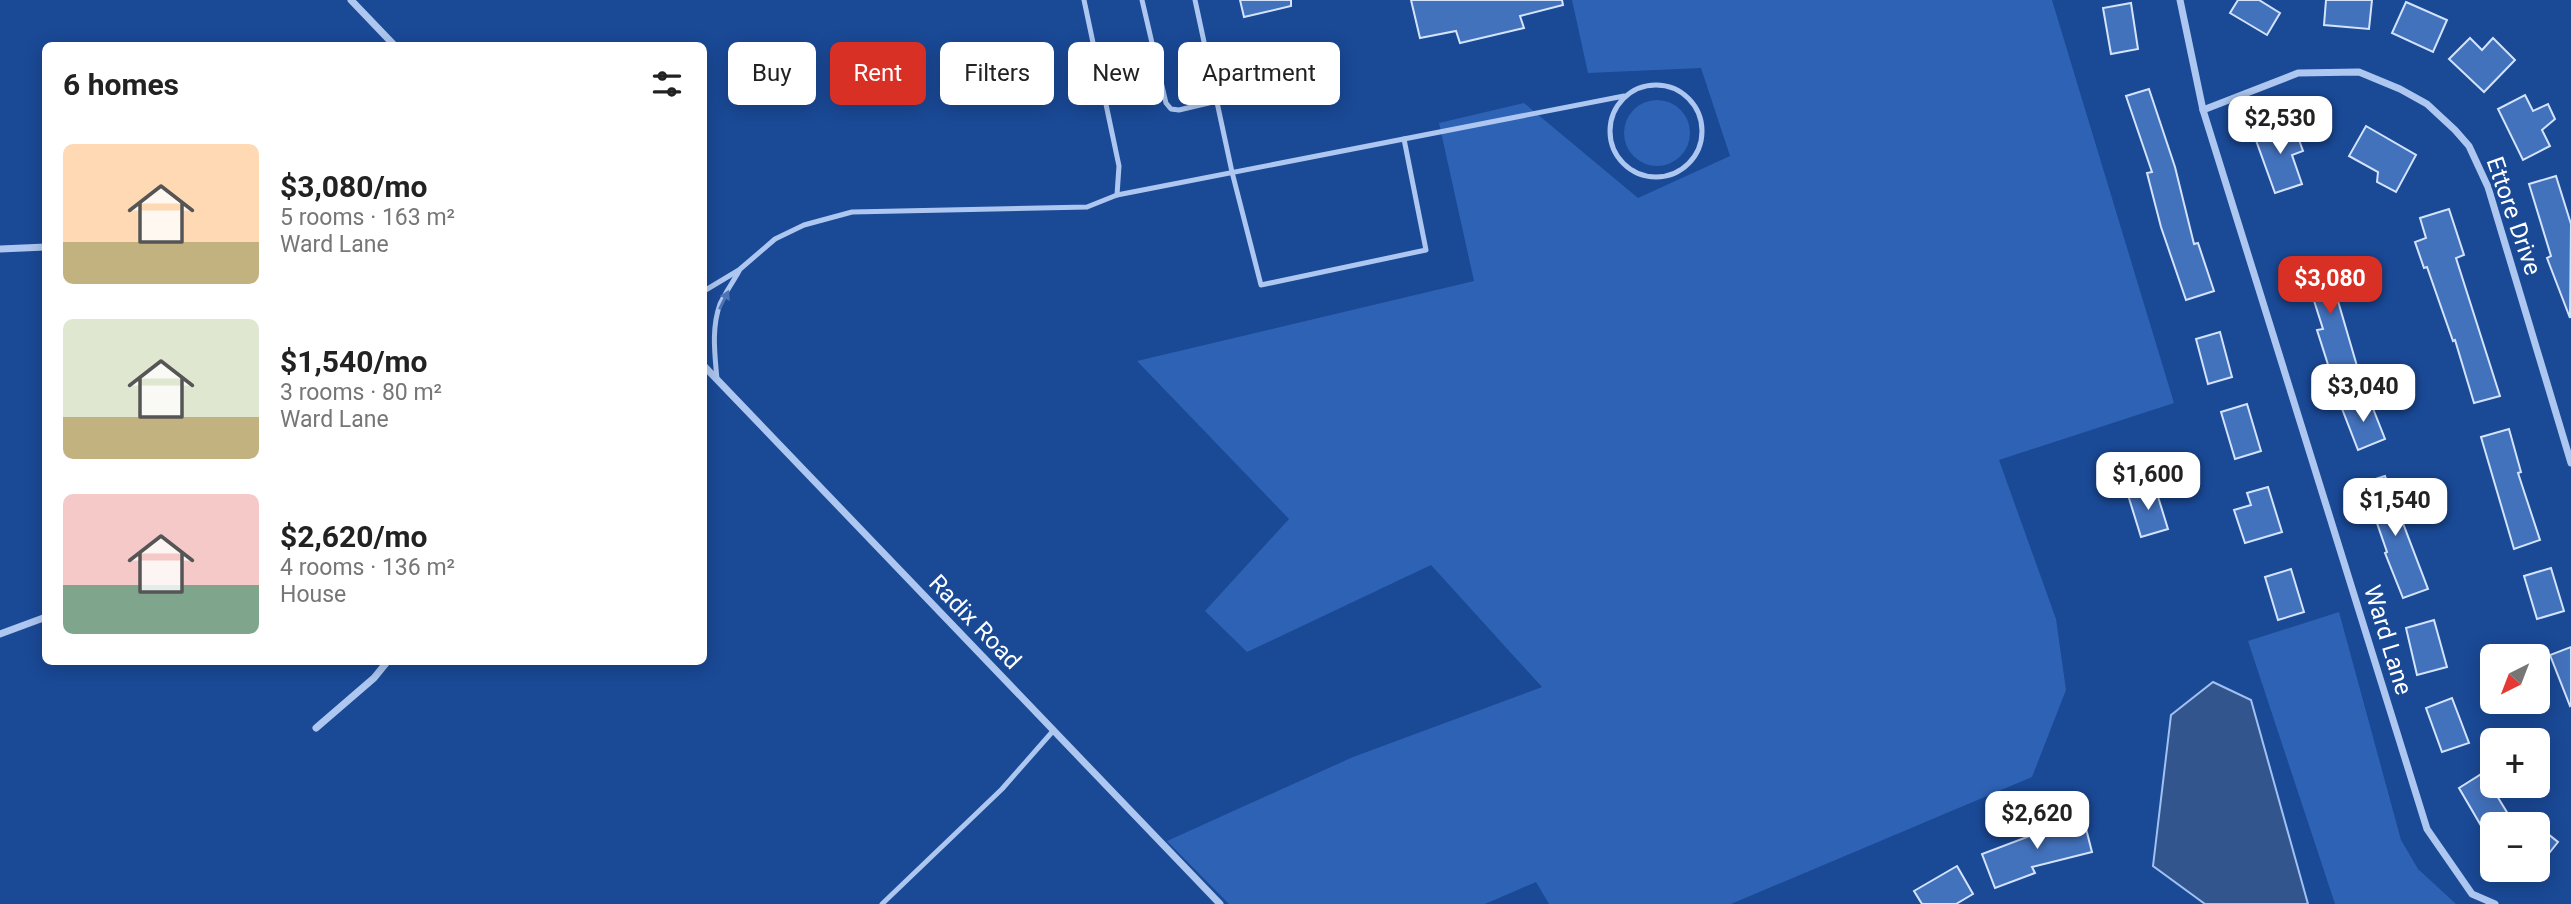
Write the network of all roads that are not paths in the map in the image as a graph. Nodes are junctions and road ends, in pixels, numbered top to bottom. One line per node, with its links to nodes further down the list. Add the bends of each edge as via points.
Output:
1 (351, 0): 6 (street)
2 (1084, 0): 14 (lane, via 1119,166)
3 (1142, 0): 9 (lane, via 1166,103 1179,110)
4 (1195, 0): 7 (lane)
5 (2180, 0): 11 (street, Ward Lane)
6 (391, 42)
7 (1204, 42)
8 (1624, 96): 8 (lane, via 1645,85 1672,86 1694,102 1704,127 1699,153 1680,172 1654,178 1629,169 1613,148 1610,122); 12 (lane)
9 (1200, 105)
10 (1218, 105): 13 (lane)
11 (2203, 110): 21 (street, Ettore Drive, via 2298,73 2358,72 2427,104 2455,130 2469,146 2487,187); 29 (street, Ward Lane, via 2427,829 2472,894)
12 (1404, 139): 13 (lane); 13 (lane, via 1426,250 1262,285)
13 (1232, 172): 14 (lane)
14 (1117, 195): 17 (lane, via 1087,207 852,212 804,225 775,239)
15 (42, 247): 16 (street)
16 (0, 249)
17 (740, 270): 18 (lane); 20 (lane, one-way to 17, via 716,318)
18 (707, 289)
19 (707, 369): 20 (street, Radix Road)
20 (717, 380): 26 (street, Radix Road)
21 (2571, 463)
22 (42, 618): 23 (street)
23 (0, 634)
24 (385, 665): 25 (street)
25 (316, 728)
26 (1053, 731): 27 (lane, via 1002,789); 28 (street, Radix Road)
27 (882, 904)
28 (1220, 904)
29 (2495, 904)

